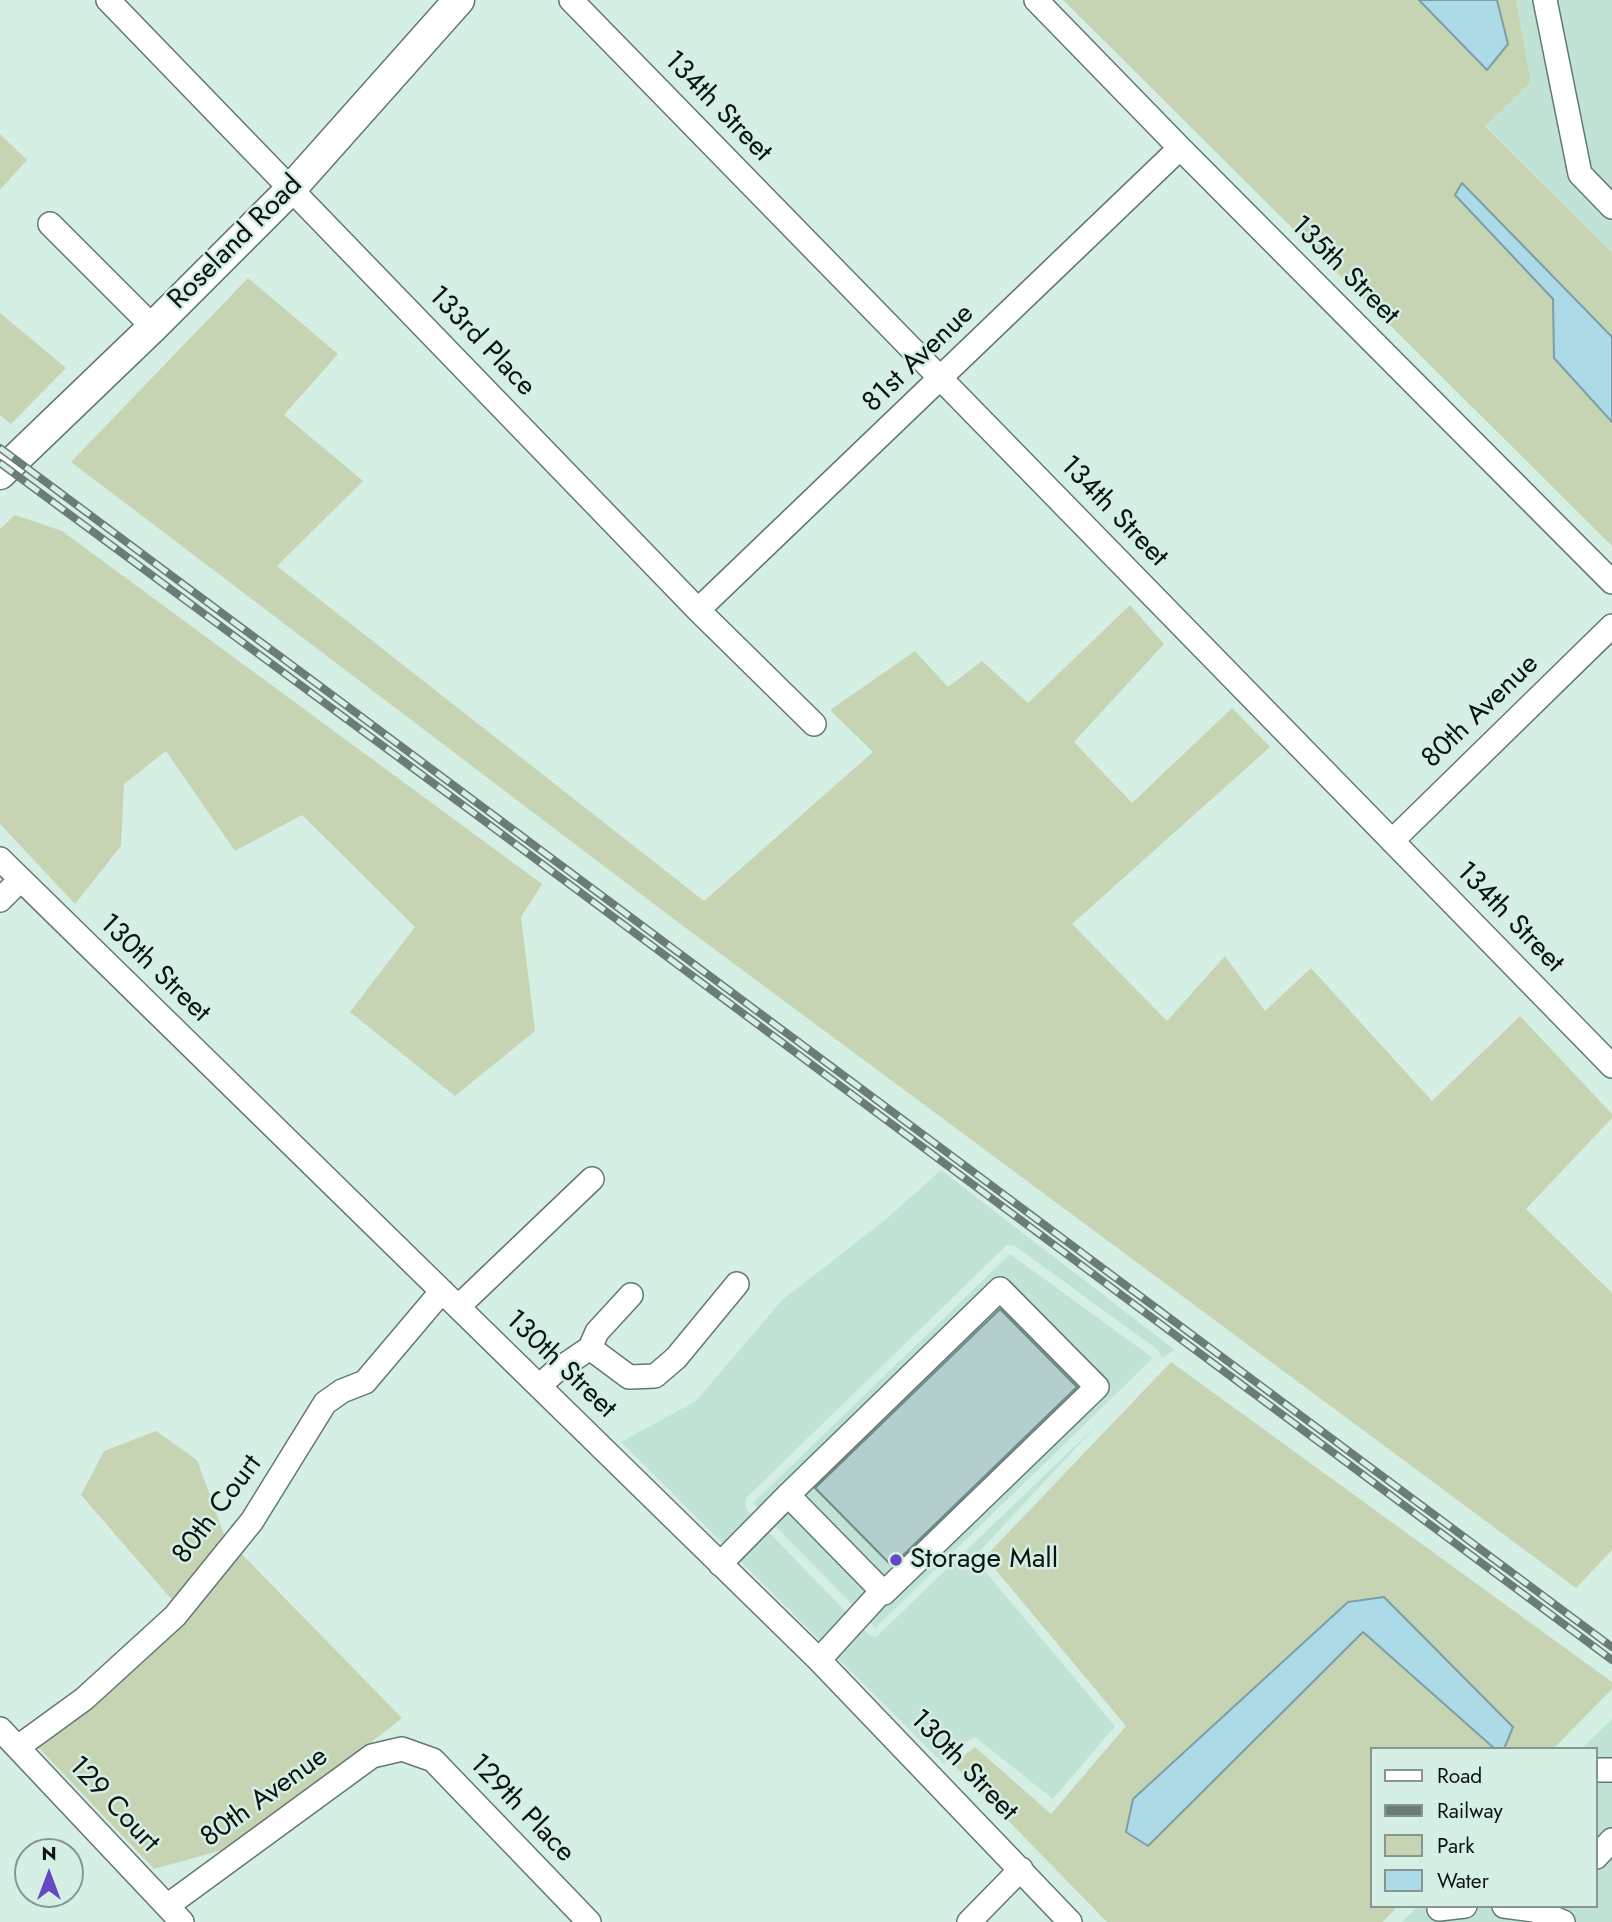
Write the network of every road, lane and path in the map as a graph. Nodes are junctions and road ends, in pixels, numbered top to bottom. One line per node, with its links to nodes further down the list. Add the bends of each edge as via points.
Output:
1 (108, 0): 7 (street, 133rd Place)
2 (459, 0): 7 (main road, Roseland Road)
3 (571, 0): 11 (street, 134th Street)
4 (1036, 0): 6 (street, 135th Street)
5 (1545, 0): 8 (street, via 1580,174)
6 (1180, 148): 11 (street, 81st Avenue); 13 (street, 135th Street)
7 (290, 190): 10 (main road, Roseland Road); 14 (street, 133rd Place)
8 (1612, 207)
9 (50, 224): 10 (street)
10 (153, 327): 12 (main road, Roseland Road)
11 (942, 379): 14 (street, 81st Avenue); 17 (street, 134th Street)
12 (0, 474)
13 (1612, 582)
14 (698, 610): 16 (street, 133rd Place)
15 (1612, 626): 17 (street, 80th Avenue)
16 (814, 724)
17 (1392, 841): 21 (street, 134th Street)
18 (0, 859): 19 (street, 130th Street)
19 (20, 880): 20 (street); 24 (street, 130th Street)
20 (0, 900)
21 (1612, 1066)
22 (592, 1179): 26 (street)
23 (737, 1284): 27 (street, via 676,1358 655,1376 629,1377)
24 (442, 1291): 26 (street, 130th Street); 34 (street, 80th Court, via 365,1382 325,1403 251,1521 174,1616 84,1699)
25 (631, 1295): 27 (street, via 597,1332)
26 (458, 1307): 28 (street, 130th Street)
27 (590, 1348): 28 (street)
28 (539, 1386): 30 (street, 130th Street)
29 (788, 1495): 30 (street); 31 (street); 31 (street, via 1000,1289 1097,1387)
30 (720, 1563): 32 (street, 130th Street)
31 (882, 1591): 32 (street)
32 (819, 1660): 38 (street, 130th Street)
33 (0, 1728): 34 (street, 129 Court)
34 (18, 1747): 42 (street, 129 Court)
35 (402, 1749): 42 (street, 80th Avenue, via 372,1756); 43 (street, 129th Place, via 433,1760)
36 (1612, 1840): 37 (street)
37 (1598, 1855)
38 (1021, 1869): 44 (street); 45 (street, 130th Street)
39 (1457, 1908): 41 (street)
40 (1537, 1908): 46 (street)
41 (1436, 1913)
42 (175, 1914)
43 (589, 1922)
44 (969, 1922)
45 (1070, 1922)
46 (1563, 1922)

